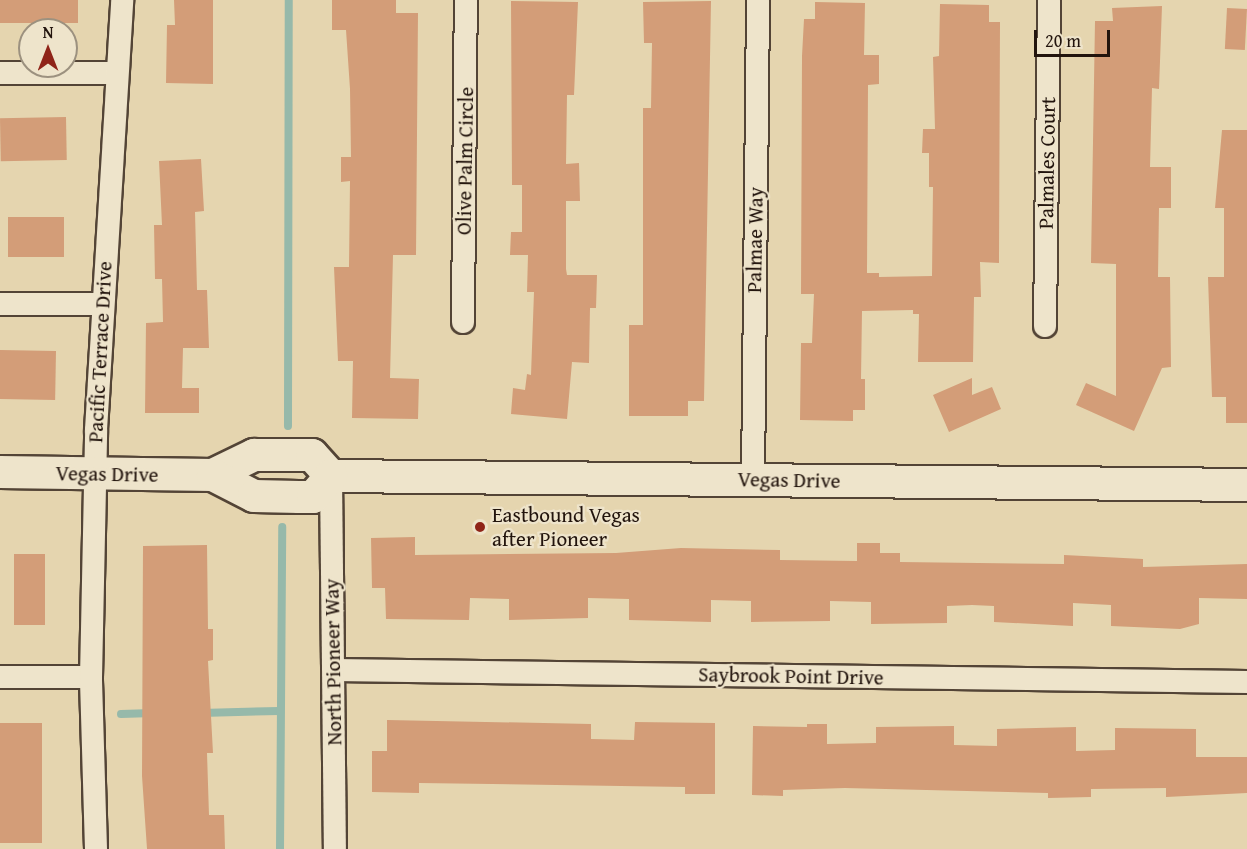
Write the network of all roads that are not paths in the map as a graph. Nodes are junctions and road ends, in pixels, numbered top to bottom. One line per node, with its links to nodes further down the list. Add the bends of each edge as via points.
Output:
1 (122, 0): 6 (street, Pacific Terrace Drive)
2 (466, 0): 9 (street, Olive Palm Circle)
3 (758, 0): 15 (street, Palmae Way)
4 (1049, 0): 10 (street, Palmales Court)
5 (0, 73): 6 (street)
6 (115, 74): 8 (street, Pacific Terrace Drive)
7 (0, 304): 8 (street)
8 (102, 304): 12 (street, Pacific Terrace Drive)
9 (463, 322)
10 (1045, 326)
11 (0, 472): 12 (main road, Vegas Drive)
12 (95, 473): 13 (main road, Vegas Drive); 19 (street, Pacific Terrace Drive)
13 (213, 475): 14 (main road, Vegas Drive, via 254,455 312,455); 14 (main road, Vegas Drive, via 254,496 313,496)
14 (331, 476): 15 (main road, Vegas Drive); 17 (street, North Pioneer Way)
15 (753, 480): 16 (main road, Vegas Drive)
16 (1247, 485)
17 (334, 670): 20 (street, Saybrook Point Drive); 22 (street, North Pioneer Way)
18 (0, 676): 19 (street)
19 (91, 677): 21 (street, Pacific Terrace Drive)
20 (1247, 682)
21 (96, 849)
22 (335, 849)

